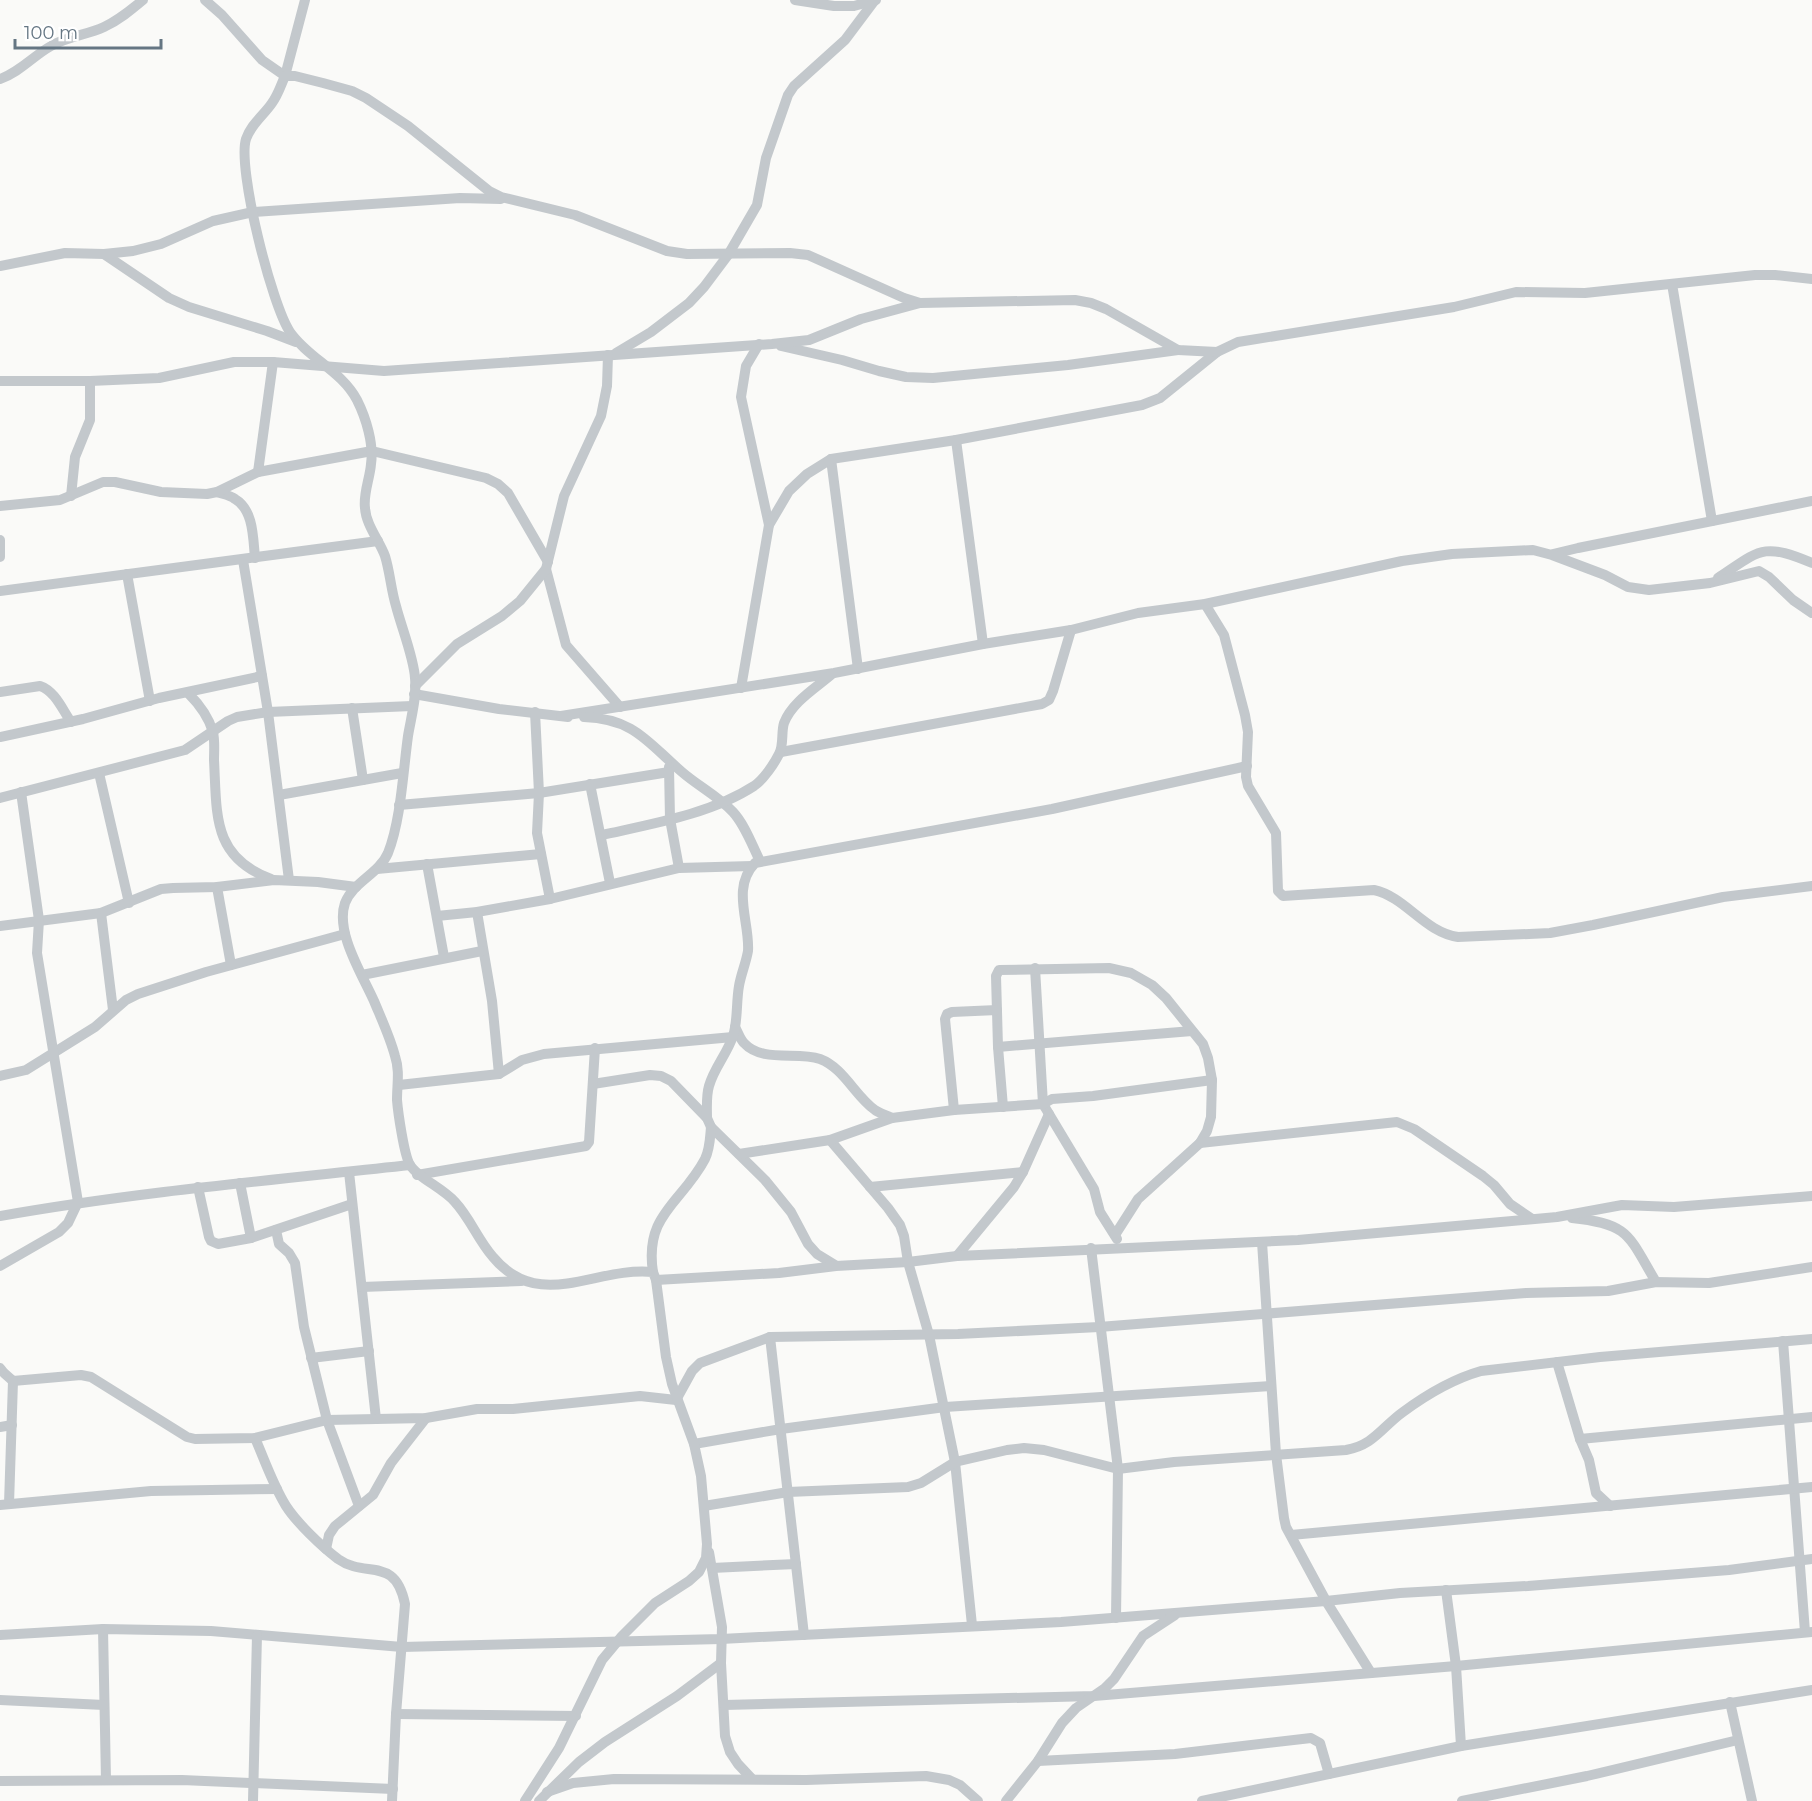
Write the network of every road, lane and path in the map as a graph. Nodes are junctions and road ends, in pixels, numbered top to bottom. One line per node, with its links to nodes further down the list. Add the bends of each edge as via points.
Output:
1 (143, 0): 7 (street, via 103,28 57,43)
2 (205, 0): 6 (street, via 262,60)
3 (305, 0): 6 (street)
4 (795, 0): 5 (street, via 834,6)
5 (876, 0): 11 (street, via 845,40 788,95 766,158 757,205)
6 (285, 76): 8 (street, via 323,83 366,98 489,191); 9 (street, via 273,102 246,138 246,174)
7 (0, 79)
8 (509, 199): 9 (street, via 460,198); 11 (street, via 575,215 667,251)
9 (253, 212): 10 (street, via 213,221 160,244); 18 (street, via 277,302 291,334)
10 (104, 254): 12 (street, via 65,253); 18 (street, via 179,303)
11 (728, 255): 15 (street, via 808,255); 21 (street, via 689,303 651,332)
12 (0, 266)
13 (1812, 279): 14 (street, via 1755,275)
14 (1672, 284): 20 (street, via 1585,293 1516,292 1454,307 1238,342); 34 (street)
15 (920, 303): 17 (street, via 861,319 808,340); 19 (street, via 1075,300 1106,309)
16 (759, 344): 17 (street); 21 (street); 35 (street, via 746,366 741,397)
17 (771, 344): 19 (street, via 906,377 933,378)
18 (302, 345): 23 (street)
19 (1178, 350): 20 (street)
20 (1216, 352): 26 (street, via 1160,398 1142,405)
21 (611, 355): 23 (street, via 384,371); 43 (street, via 601,416 564,496)
22 (273, 362): 23 (street); 25 (street, via 234,362 159,378); 29 (street)
23 (326, 367): 27 (street, via 349,387 358,402)
24 (0, 381): 25 (street)
25 (90, 381): 31 (street, via 90,420 75,457)
26 (956, 440): 28 (street); 50 (street)
27 (372, 451): 29 (street); 37 (street, via 364,510); 43 (street, via 498,484 508,493)
28 (831, 459): 35 (street, via 789,490); 51 (street)
29 (258, 472): 30 (street)
30 (217, 492): 31 (street, via 161,492 115,482 96,484); 40 (street, via 236,499 249,516)
31 (71, 496): 33 (street)
32 (1812, 501): 34 (street)
33 (0, 506)
34 (1712, 521): 38 (street)
35 (769, 525): 54 (street)
36 (0, 540): 39 (street)
37 (378, 541): 40 (street); 55 (street, via 415,676)
38 (1552, 555): 45 (street, via 1628,587 1649,590); 47 (street, via 1523,550 1402,561)
39 (0, 557)
40 (255, 558): 41 (street)
41 (243, 560): 44 (street); 53 (street)
42 (1812, 563): 45 (street, via 1774,550 1754,554)
43 (547, 565): 55 (street, via 520,601 457,644); 60 (street, via 566,645)
44 (127, 574): 46 (street); 58 (street)
45 (1710, 583): 48 (street, via 1759,571)
46 (0, 591)
47 (1205, 604): 49 (street, via 1138,613); 70 (street, via 1224,635 1242,704 1248,732)
48 (1812, 613)
49 (1071, 630): 50 (street); 68 (street, via 1053,691 1042,704)
50 (983, 644): 51 (street)
51 (858, 669): 52 (street)
52 (834, 674): 54 (street); 68 (street, via 788,715)
53 (262, 676): 57 (street); 62 (street)
54 (741, 688): 60 (street)
55 (414, 690): 59 (street); 63 (street, via 489,707)
56 (0, 692): 65 (street, via 46,688)
57 (188, 693): 58 (street); 66 (street, via 201,708)
58 (150, 701): 65 (street)
59 (412, 706): 61 (street); 73 (street)
60 (620, 707): 64 (street)
61 (352, 708): 62 (street); 74 (street)
62 (268, 712): 66 (street, via 237,717); 78 (street)
63 (535, 712): 64 (street); 77 (street)
64 (561, 716): 69 (street, via 602,719 630,727)
65 (70, 722): 67 (street)
66 (213, 733): 72 (street, via 185,750); 89 (street, via 217,802 224,840 242,864)
67 (0, 736)
68 (780, 752): 80 (street, via 754,786)
69 (669, 759): 71 (street); 80 (street)
70 (1247, 766): 85 (street, via 1052,809); 92 (street, via 1248,786 1276,833 1278,891 1283,896 1374,890 1394,897 1446,935 1550,933 1723,897)
71 (669, 772): 75 (street); 82 (street)
72 (99, 773): 76 (street); 96 (street)
73 (402, 773): 74 (street); 81 (street)
74 (363, 780): 78 (street)
75 (590, 784): 77 (street); 83 (street)
76 (21, 792): 79 (street); 100 (street)
77 (539, 793): 81 (street); 84 (street, via 537,824)
78 (279, 795): 90 (street)
79 (0, 798)
80 (721, 802): 82 (street); 85 (street, via 734,813)
81 (399, 806): 88 (street, via 387,855)
82 (670, 819): 83 (street); 87 (street)
83 (602, 835): 91 (street)
84 (541, 854): 86 (street); 95 (street)
85 (756, 863): 87 (street); 111 (street, via 743,886 748,950 738,990)
86 (427, 864): 88 (street); 99 (street)
87 (679, 868): 91 (street)
88 (377, 869): 94 (street)
89 (274, 880): 90 (street); 93 (street)
90 (289, 880): 94 (street)
91 (610, 884): 95 (street)
92 (1812, 886)
93 (217, 887): 96 (street, via 161,889); 105 (street)
94 (356, 887): 102 (street, via 343,913)
95 (550, 899): 97 (street)
96 (129, 903): 98 (street)
97 (477, 912): 99 (street); 103 (street)
98 (101, 913): 100 (street); 108 (street)
99 (437, 916): 104 (street)
100 (39, 920): 101 (street); 115 (street, via 37,953)
101 (0, 926)
102 (345, 934): 105 (street); 107 (street)
103 (482, 951): 104 (street); 116 (street)
104 (444, 957): 107 (street)
105 (231, 965): 108 (street, via 138,994)
106 (1035, 968): 109 (street, via 999,970); 110 (street, via 1109,968 1131,973 1166,998); 112 (street)
107 (362, 975): 120 (street, via 395,1055)
108 (113, 1010): 115 (street, via 95,1027)
109 (997, 1010): 113 (street); 123 (street, via 952,1012 945,1018)
110 (1192, 1031): 112 (street); 118 (street, via 1206,1051)
111 (734, 1032): 114 (street); 125 (street, via 743,1043 764,1054 806,1056 832,1065 876,1111); 126 (street, via 708,1087)
112 (1039, 1043): 113 (street); 121 (street)
113 (998, 1047): 122 (street)
114 (595, 1048): 116 (street, via 532,1056); 119 (street)
115 (55, 1052): 117 (street, via 26,1070); 138 (street)
116 (500, 1074): 120 (street)
117 (0, 1076)
118 (1212, 1080): 121 (street, via 1052,1099); 128 (street, via 1211,1117)
119 (593, 1084): 126 (street, via 660,1076 671,1081); 133 (street, via 586,1146)
120 (399, 1085): 130 (street, via 397,1099)
121 (1043, 1104): 122 (street); 124 (street)
122 (1003, 1107): 123 (street)
123 (954, 1110): 125 (street)
124 (1049, 1114): 132 (street); 144 (street, via 1094,1188 1100,1212)
125 (892, 1118): 127 (street)
126 (709, 1122): 129 (street); 154 (street, via 710,1145 705,1159 657,1226 652,1240)
127 (830, 1140): 129 (street); 136 (street)
128 (1200, 1143): 142 (street, via 1397,1122 1414,1129 1483,1176 1510,1204); 144 (street, via 1138,1199)
129 (739, 1154): 152 (street, via 791,1212 812,1249)
130 (410, 1165): 131 (street); 133 (street)
131 (349, 1172): 134 (street); 139 (street)
132 (1023, 1172): 136 (street); 149 (street)
133 (417, 1174): 155 (street, via 457,1203 491,1256)
134 (240, 1183): 135 (street); 145 (street)
135 (198, 1187): 138 (street); 145 (street, via 211,1241 218,1244)
136 (870, 1187): 150 (street, via 900,1225)
137 (1812, 1196): 141 (street, via 1674,1207 1622,1205)
138 (78, 1203): 140 (street); 151 (street, via 59,1232)
139 (352, 1204): 143 (street); 157 (street)
140 (0, 1216)
141 (1557, 1217): 142 (street); 156 (street, via 1596,1221 1622,1230)
142 (1533, 1219): 146 (street)
143 (276, 1230): 145 (street); 165 (street, via 279,1244 295,1263)
144 (1115, 1235): 148 (street)
145 (251, 1238)
146 (1262, 1242): 148 (street); 158 (street)
147 (1091, 1248): 148 (street); 149 (street); 159 (street)
148 (1124, 1248)
149 (957, 1256): 150 (street)
150 (908, 1262): 152 (street); 160 (street)
151 (0, 1266)
152 (836, 1266): 154 (street, via 779,1273)
153 (1812, 1267): 156 (street, via 1709,1283)
154 (654, 1276): 155 (street, via 620,1272 557,1285); 171 (street)
155 (521, 1281): 157 (street)
156 (1656, 1282): 158 (street, via 1608,1291 1526,1293)
157 (362, 1287): 164 (street)
158 (1266, 1314): 159 (street); 169 (street)
159 (1099, 1327): 160 (street); 170 (street)
160 (929, 1335): 161 (street); 172 (street)
161 (770, 1337): 171 (street, via 700,1364); 180 (street)
162 (1812, 1339): 163 (street)
163 (1783, 1341): 166 (street); 177 (street)
164 (369, 1351): 165 (street); 175 (street)
165 (311, 1358): 176 (street)
166 (1557, 1362): 182 (street); 184 (street, via 1464,1376 1401,1413 1360,1448)
167 (0, 1368): 168 (street)
168 (13, 1381): 178 (street); 181 (street, via 81,1374 92,1377 187,1437)
169 (1271, 1386): 170 (street); 184 (street)
170 (1108, 1398): 172 (street); 186 (street)
171 (676, 1400): 173 (street, via 640,1395 513,1409 477,1409); 183 (street)
172 (945, 1407): 180 (street); 185 (street)
173 (426, 1418): 175 (street); 192 (street, via 373,1495)
174 (1812, 1418): 177 (street)
175 (376, 1419): 176 (street)
176 (327, 1420): 181 (street); 192 (street)
177 (1789, 1420): 182 (street); 189 (street)
178 (12, 1425): 179 (street); 191 (street)
179 (0, 1427)
180 (781, 1428): 183 (street); 190 (street)
181 (255, 1438): 188 (street)
182 (1580, 1439): 194 (street, via 1596,1493)
183 (694, 1444): 193 (street)
184 (1276, 1454): 186 (street); 195 (street, via 1284,1518)
185 (956, 1462): 186 (street, via 1024,1448); 190 (street, via 921,1484 908,1487); 206 (street)
186 (1118, 1469): 205 (street)
187 (1812, 1487): 189 (street)
188 (277, 1489): 191 (street, via 151,1491); 197 (street, via 294,1516)
189 (1793, 1489): 194 (street); 199 (street)
190 (788, 1492): 193 (street); 200 (street)
191 (4, 1505)
192 (359, 1506): 197 (street, via 335,1526)
193 (704, 1506): 196 (street)
194 (1610, 1506): 195 (street)
195 (1291, 1535): 203 (street)
196 (707, 1544): 201 (street); 213 (street, via 699,1572 655,1603)
197 (326, 1549): 214 (street, via 340,1560 388,1574 397,1581 405,1604)
198 (1812, 1559): 199 (street)
199 (1800, 1561): 202 (street, via 1718,1571); 208 (street)
200 (796, 1564): 201 (street); 211 (street)
201 (712, 1568): 212 (street)
202 (1446, 1590): 203 (street); 216 (street)
203 (1326, 1601): 204 (street); 217 (street)
204 (1177, 1613): 205 (street); 219 (street, via 1143,1636 1114,1679)
205 (1116, 1618): 206 (street)
206 (972, 1626): 211 (street)
207 (103, 1629): 209 (street); 210 (street); 222 (street)
208 (1809, 1632): 216 (street)
209 (0, 1635)
210 (257, 1635): 214 (street); 233 (street)
211 (804, 1635): 212 (street)
212 (722, 1639): 213 (street); 215 (street)
213 (616, 1642): 214 (street); 225 (street, via 602,1660)
214 (402, 1647): 224 (street)
215 (721, 1663): 223 (street); 235 (street, via 605,1742)
216 (1456, 1666): 217 (street); 227 (street)
217 (1371, 1673): 219 (street)
218 (1812, 1690): 221 (street)
219 (1094, 1696): 223 (street); 228 (street, via 1062,1723)
220 (0, 1700): 222 (street)
221 (1730, 1702): 226 (street); 227 (street)
222 (104, 1705): 231 (street)
223 (724, 1705): 230 (street, via 730,1752)
224 (396, 1714): 225 (street); 234 (street)
225 (576, 1716): 239 (street)
226 (1738, 1740): 236 (street); 244 (street)
227 (1461, 1746): 229 (street)
228 (1038, 1761): 229 (street, via 1175,1754 1311,1738 1320,1743); 242 (street)
229 (1329, 1774): 243 (street)
230 (752, 1779): 235 (street, via 614,1779 573,1783); 241 (street, via 926,1776 960,1785)
231 (106, 1780): 232 (street); 233 (street)
232 (0, 1781)
233 (252, 1783): 234 (street); 237 (street)
234 (393, 1789): 238 (street)
235 (547, 1792): 240 (street)
236 (1749, 1800)
237 (253, 1801)
238 (392, 1801)
239 (525, 1801)
240 (539, 1801)
241 (978, 1801)
242 (1006, 1801)
243 (1202, 1801)
244 (1462, 1801)

